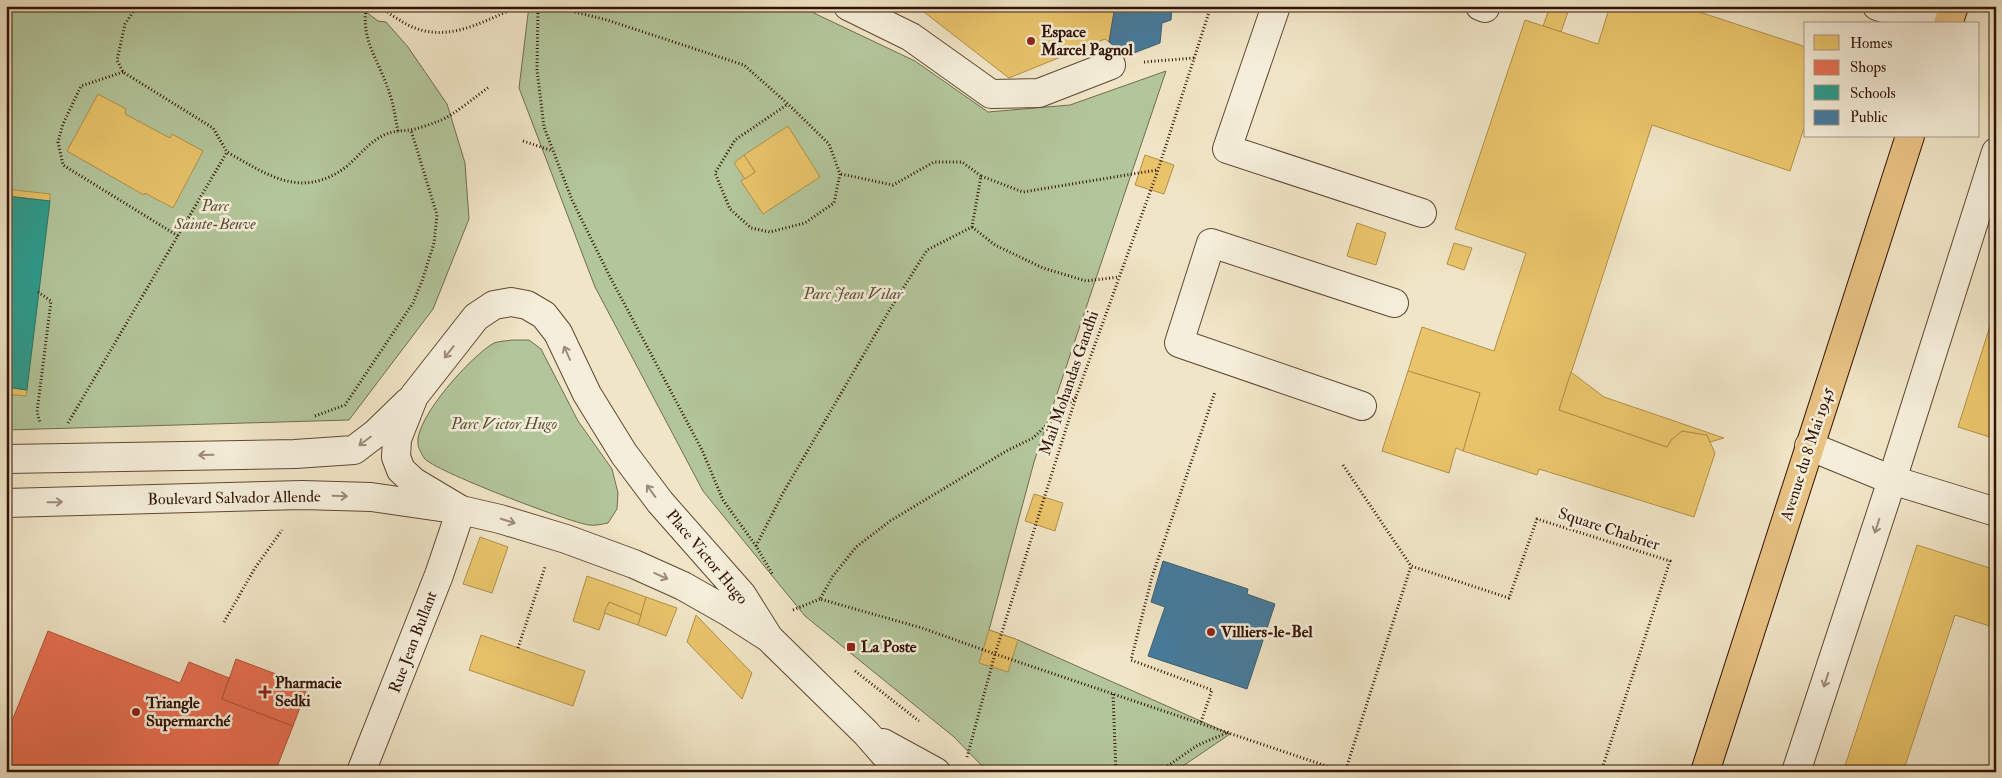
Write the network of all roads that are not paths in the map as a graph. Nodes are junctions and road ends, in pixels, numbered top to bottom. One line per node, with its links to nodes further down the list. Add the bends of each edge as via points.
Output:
1 (848, 6): 7 (street, via 911,37 991,94 1039,93)
2 (1276, 6): 10 (street, via 1227,149)
3 (1877, 6): 5 (street)
4 (1954, 6): 6 (main road)
5 (1925, 22)
6 (1949, 22)
7 (1111, 65)
8 (1909, 138): 14 (main road, Avenue du 8 Mai 1945)
9 (1996, 152): 16 (street)
10 (1422, 213)
11 (1394, 303): 13 (street, via 1211,243 1179,343)
12 (414, 396): 15 (street, one-way to 15, via 354,450); 18 (street, Place Victor Hugo, via 397,439 398,464 414,482); 20 (street, Place Victor Hugo, one-way to 12, via 742,595 660,502 624,454 587,394 558,333 544,315 527,305 511,302 494,305 476,317)
13 (1362, 406)
14 (1809, 446): 16 (street); 25 (main road, Avenue du 8 Mai 1945)
15 (6, 459)
16 (1892, 480): 19 (street); 26 (street, one-way to 26)
17 (6, 503): 18 (street, Boulevard Salvador Allende, one-way to 18, via 291,495 371,497)
18 (461, 510): 20 (street, Place Victor Hugo, one-way to 20, via 555,536 634,564 683,586); 22 (street, Rue Jean Bullant, via 439,575)
19 (1996, 512)
20 (768, 638): 21 (street)
21 (866, 733): 23 (street); 24 (street)
22 (361, 772)
23 (900, 772)
24 (936, 772)
25 (1705, 772)
26 (1796, 772)

